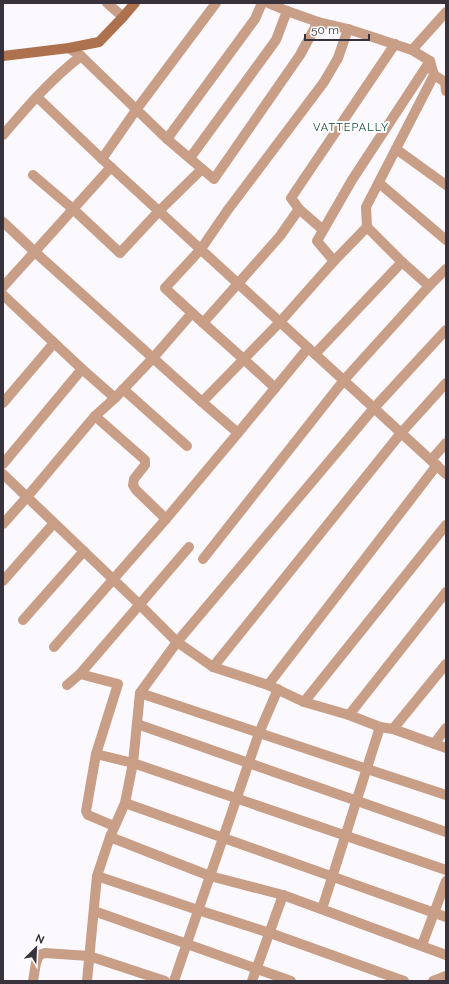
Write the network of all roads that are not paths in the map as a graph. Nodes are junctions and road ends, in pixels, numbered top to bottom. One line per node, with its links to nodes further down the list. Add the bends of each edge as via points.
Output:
1 (107, 3): 8 (street)
2 (135, 3): 8 (street)
3 (216, 3): 20 (street)
4 (262, 3): 22 (street, via 255,19)
5 (268, 3): 6 (street)
6 (287, 11): 9 (street); 24 (street, via 276,40)
7 (446, 12): 13 (street)
8 (123, 17): 12 (street, via 99,42)
9 (318, 22): 10 (street); 27 (street, via 300,55 214,179)
10 (348, 29): 11 (street); 38 (street, via 338,58 324,82)
11 (396, 44): 13 (street); 31 (street, via 290,198)
12 (69, 48): 14 (street); 15 (street)
13 (412, 50): 16 (street)
14 (3, 56)
15 (81, 56): 19 (street); 20 (street)
16 (430, 61): 17 (street); 36 (street, via 352,180)
17 (434, 75): 18 (street, via 445,82); 23 (street)
18 (446, 91)
19 (37, 97): 21 (street); 25 (street)
20 (136, 110): 22 (street); 25 (street)
21 (3, 135)
22 (167, 139): 24 (street)
23 (396, 149): 29 (street); 30 (street)
24 (190, 158): 27 (street)
25 (102, 159): 26 (street)
26 (111, 167): 32 (street); 33 (street)
27 (202, 169): 33 (street)
28 (33, 175): 32 (street)
29 (379, 183): 35 (street, via 366,207); 37 (street)
30 (446, 185)
31 (299, 208): 36 (street); 43 (street, via 280,236)
32 (73, 209): 33 (street, via 120,253); 39 (street)
33 (158, 211): 38 (street)
34 (3, 222): 39 (street)
35 (368, 227): 40 (street); 41 (street)
36 (323, 230): 40 (street, via 316,241)
37 (446, 240)
38 (201, 249): 43 (street); 47 (street, via 165,288)
39 (34, 252): 45 (street); 53 (street)
40 (334, 261): 48 (street)
41 (402, 262): 44 (street); 52 (street)
42 (446, 269): 44 (street)
43 (238, 284): 48 (street); 49 (street)
44 (429, 286): 56 (street)
45 (3, 287)
46 (3, 295): 51 (street)
47 (192, 313): 49 (street); 53 (street)
48 (280, 322): 52 (street); 54 (street)
49 (203, 323): 54 (street)
50 (446, 330): 63 (street)
51 (54, 343): 55 (street); 62 (street)
52 (312, 351): 56 (street); 58 (street)
53 (153, 358): 59 (street); 61 (street)
54 (243, 358): 58 (street); 61 (street)
55 (82, 369): 60 (street); 70 (street)
56 (344, 380): 63 (street); 80 (street)
57 (446, 384): 66 (street)
58 (274, 388): 65 (street)
59 (123, 389): 60 (street); 68 (street)
60 (115, 398): 64 (street)
61 (202, 402): 65 (street)
62 (3, 403)
63 (374, 408): 66 (street); 86 (street)
64 (95, 416): 73 (street); 74 (street, via 145,460 145,465 134,479 133,485)
65 (238, 433): 74 (street)
66 (401, 433): 69 (street); 89 (street)
67 (446, 443): 69 (street)
68 (187, 446)
69 (434, 463): 72 (street); 91 (street)
70 (3, 464)
71 (3, 474): 73 (street)
72 (446, 474)
73 (27, 497): 75 (street); 76 (street)
74 (166, 519): 81 (street)
75 (54, 523): 79 (street); 82 (street)
76 (3, 524)
77 (446, 525): 95 (street)
78 (189, 547): 84 (street)
79 (84, 551): 81 (street); 85 (street)
80 (203, 560)
81 (112, 579): 84 (street); 87 (street)
82 (3, 581)
83 (446, 592): 96 (street)
84 (139, 604): 86 (street); 90 (street)
85 (23, 620)
86 (177, 642): 89 (street); 94 (street)
87 (54, 647)
88 (446, 664): 100 (street)
89 (213, 667): 91 (street)
90 (80, 674): 92 (street); 104 (street, via 118,684)
91 (268, 684): 93 (street)
92 (67, 686)
93 (278, 689): 95 (street); 101 (street)
94 (140, 693): 97 (street); 101 (street)
95 (304, 702): 96 (street)
96 (349, 715): 98 (street)
97 (137, 724): 105 (street); 106 (street)
98 (380, 727): 100 (street); 107 (street)
99 (446, 728): 102 (street)
100 (393, 729): 102 (street)
101 (259, 733): 105 (street); 107 (street)
102 (434, 744): 103 (street)
103 (446, 748)
104 (96, 754): 106 (street); 112 (street, via 86,811 88,815)
105 (249, 763): 109 (street); 110 (street)
106 (133, 764): 109 (street); 111 (street)
107 (366, 769): 108 (street); 110 (street)
108 (446, 795)
109 (237, 798): 114 (street); 116 (street)
110 (356, 801): 113 (street); 114 (street)
111 (125, 803): 112 (street); 116 (street)
112 (114, 826): 115 (street)
113 (446, 832)
114 (345, 836): 117 (street); 120 (street)
115 (110, 837): 118 (street); 119 (street)
116 (224, 837): 119 (street); 120 (street)
117 (446, 870)
118 (98, 876): 124 (street); 125 (street)
119 (210, 876): 122 (street); 124 (street)
120 (332, 876): 123 (street); 126 (street)
121 (446, 881): 126 (street)
122 (283, 895): 123 (street); 128 (street)
123 (322, 909): 130 (street)
124 (198, 910): 128 (street); 129 (street)
125 (94, 911): 129 (street); 132 (street)
126 (434, 912): 127 (street); 130 (street)
127 (446, 916)
128 (270, 933): 133 (street); 141 (street)
129 (187, 944): 133 (street); 138 (street)
130 (422, 945): 131 (street)
131 (446, 954)
132 (89, 956): 135 (street, via 45,953 39,955); 136 (street); 137 (street)
133 (257, 968): 139 (street); 140 (street)
134 (446, 976): 142 (street)
135 (33, 981)
136 (87, 981)
137 (165, 981)
138 (174, 981)
139 (252, 981)
140 (291, 981)
141 (404, 981)
142 (433, 981)

